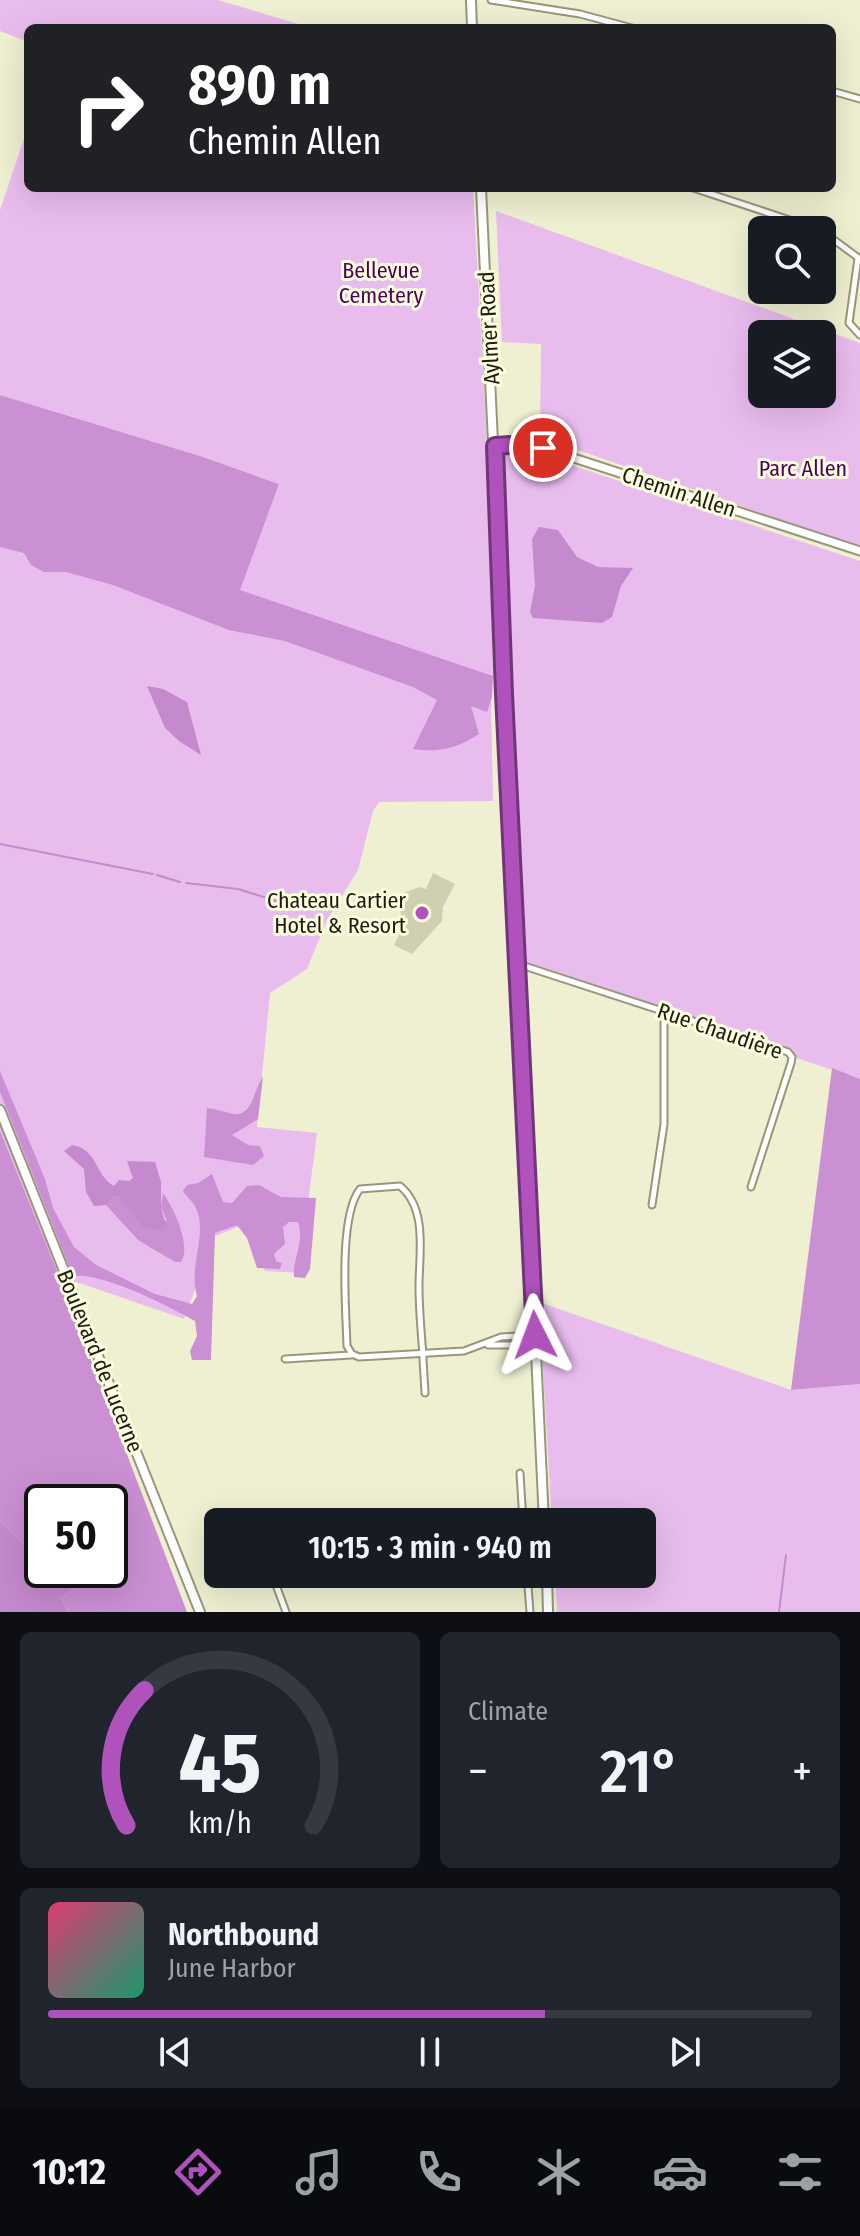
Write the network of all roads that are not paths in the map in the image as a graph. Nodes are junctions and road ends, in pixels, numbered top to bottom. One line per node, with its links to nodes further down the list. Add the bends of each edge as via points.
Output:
1 (471, 0): 3 (main road)
2 (491, 0): 4 (street)
3 (472, 24)
4 (617, 24)
5 (836, 92): 6 (street)
6 (860, 99)
7 (481, 192): 13 (main road, Aylmer Road)
8 (705, 192): 9 (street)
9 (776, 216)
10 (836, 242): 11 (street)
11 (859, 258): 12 (street, via 849,323)
12 (860, 335)
13 (495, 446): 14 (street, Chemin Allen, via 543,448); 15 (main road, Aylmer Road)
14 (860, 551)
15 (517, 963): 16 (street, Rue Chaudière); 20 (main road, Aylmer Road)
16 (664, 1011): 18 (street, Rue Chaudière, via 792,1057); 19 (street, via 664,1124)
17 (0, 1110): 32 (main road, Boulevard de Lucerne)
18 (751, 1187)
19 (652, 1205)
20 (535, 1340): 21 (street); 21 (street, via 501,1337); 28 (main road, Aylmer Road)
21 (487, 1345): 23 (street)
22 (352, 1354): 23 (street); 23 (street, via 347,1346 344,1274 355,1196 364,1187 396,1185 404,1189 421,1233); 24 (street)
23 (423, 1355): 25 (street)
24 (285, 1359)
25 (425, 1393)
26 (520, 1473): 27 (street)
27 (522, 1508)
28 (543, 1508)
29 (277, 1588): 33 (street)
30 (528, 1588): 34 (street)
31 (547, 1588): 35 (main road)
32 (200, 1612)
33 (286, 1612)
34 (530, 1612)
35 (548, 1612)

